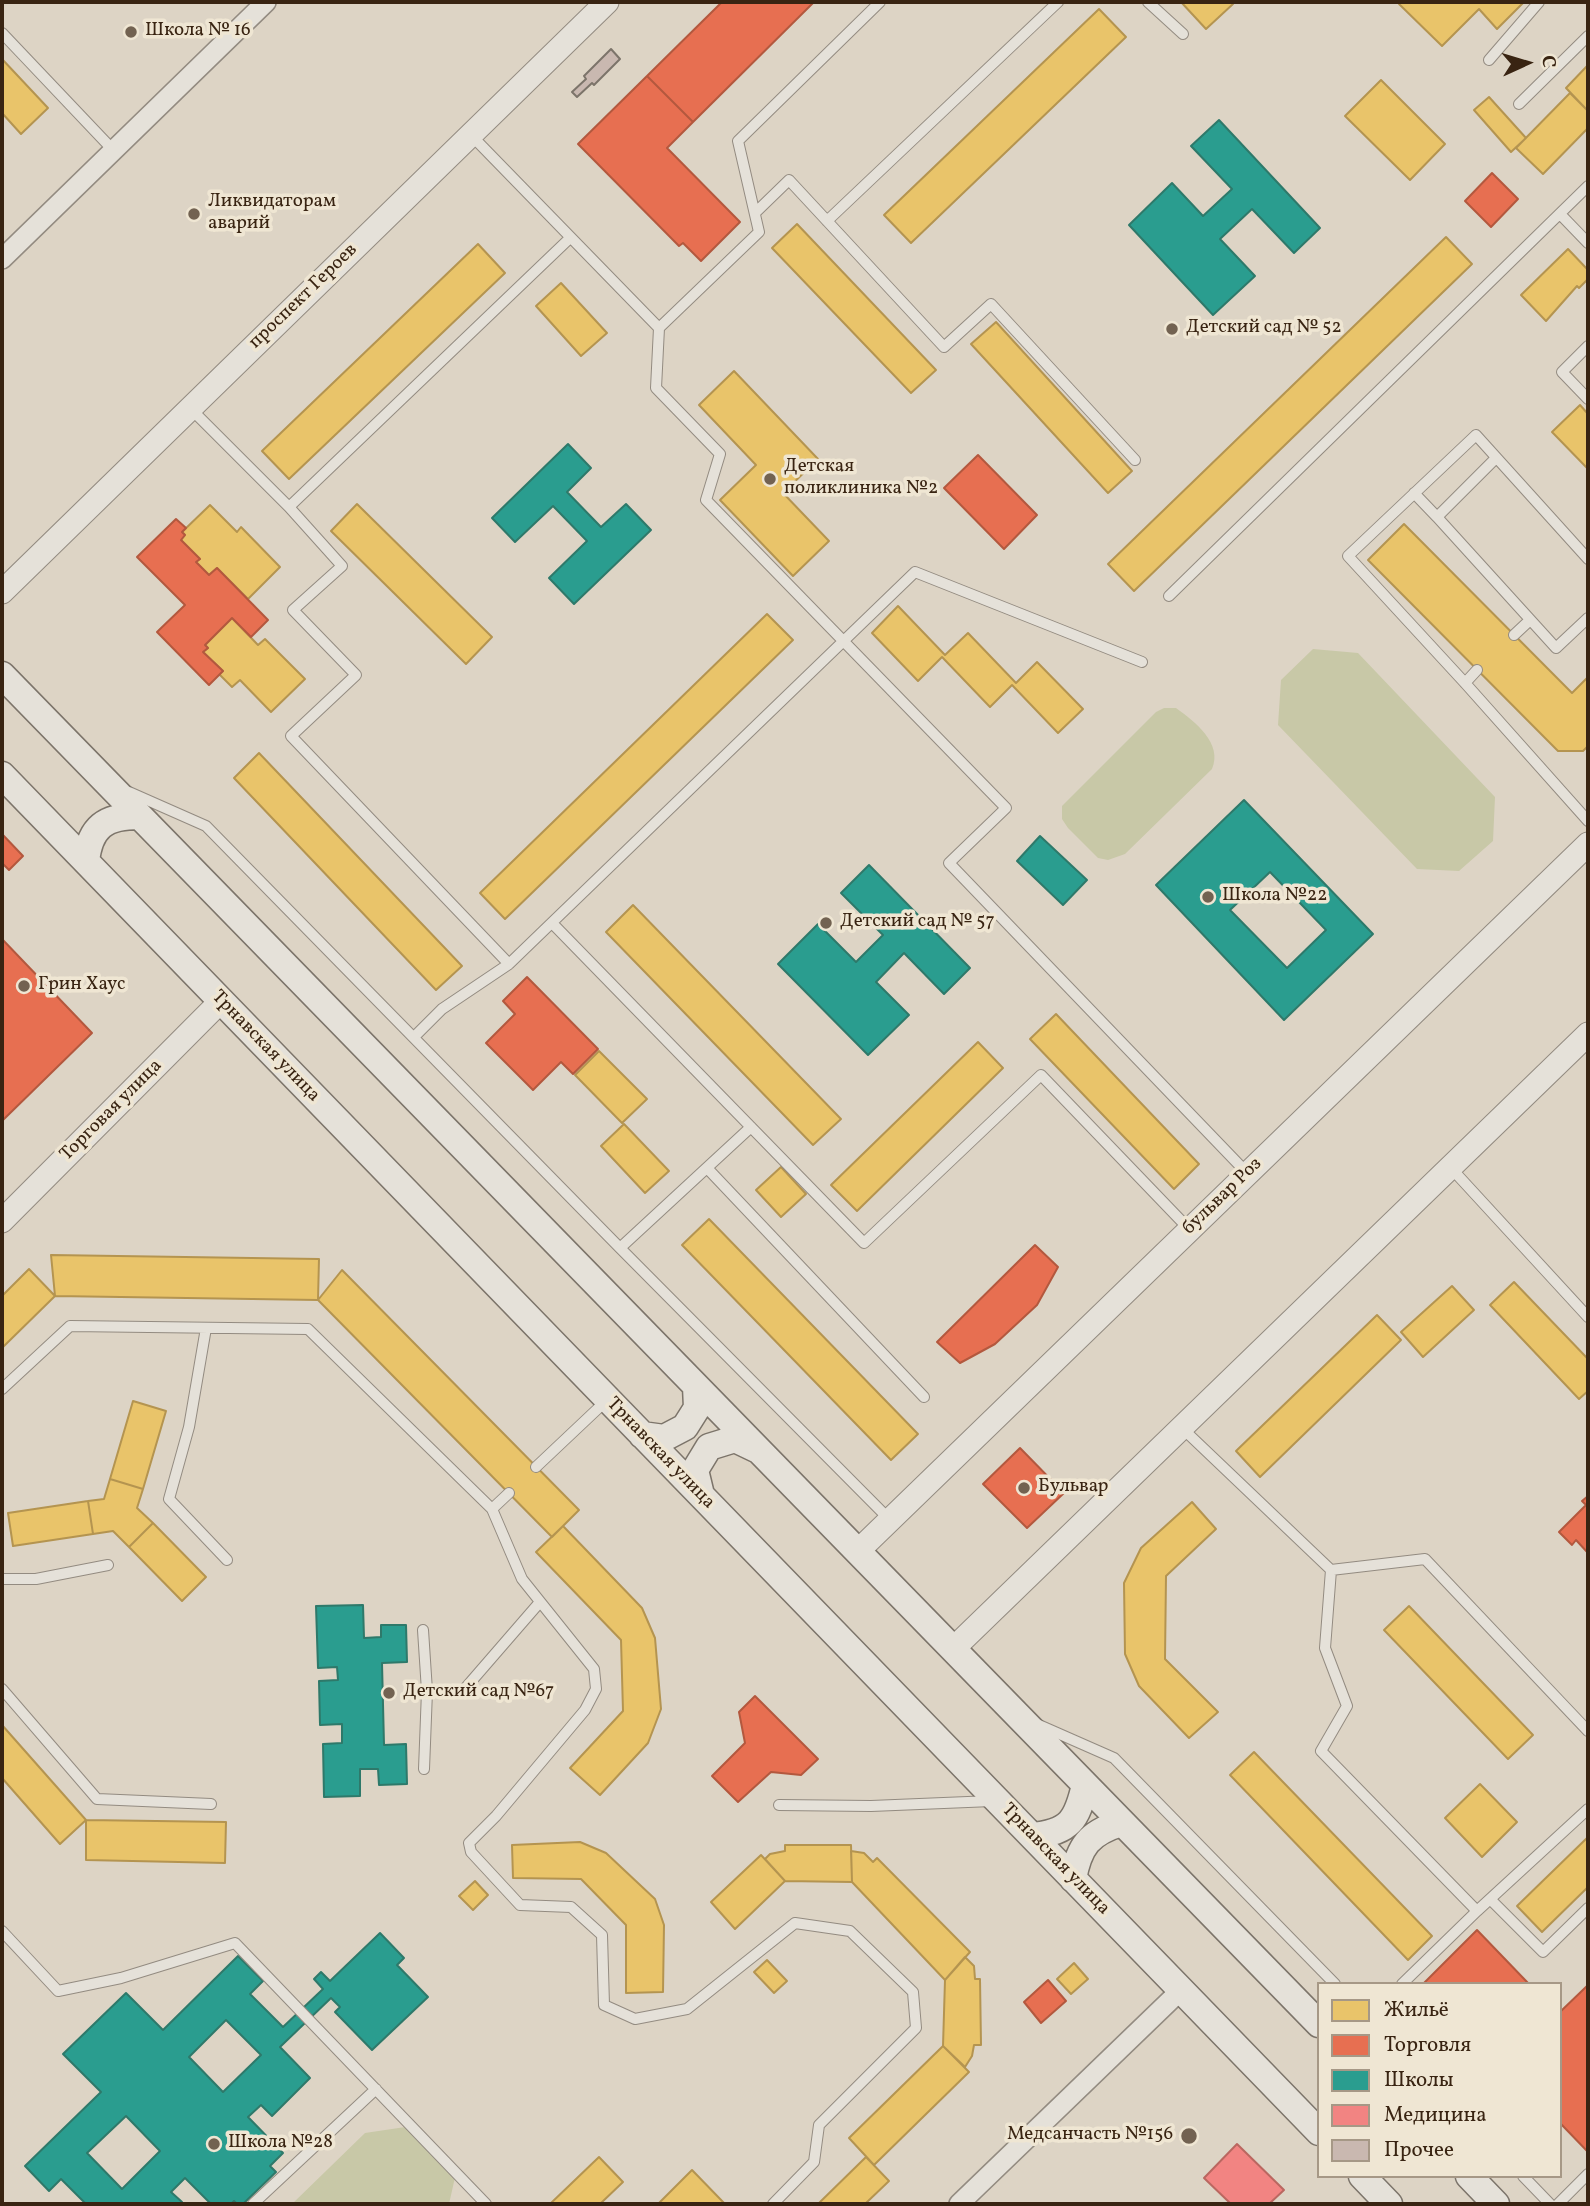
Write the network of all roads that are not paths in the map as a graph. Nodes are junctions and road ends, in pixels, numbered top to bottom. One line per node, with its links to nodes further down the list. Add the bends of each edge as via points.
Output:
1 (267, 2): 13 (street)
2 (607, 2): 12 (street, проспект Героев)
3 (880, 2): 15 (lane, via 738,141)
4 (1058, 2): 17 (lane)
5 (1148, 2): 8 (lane)
6 (1539, 2): 10 (lane)
7 (2, 33): 13 (lane)
8 (1183, 34)
9 (1588, 36): 11 (lane)
10 (1489, 60)
11 (1519, 104)
12 (470, 134): 18 (lane); 24 (street, проспект Героев)
13 (114, 151): 20 (street)
14 (1588, 186): 16 (lane)
15 (755, 213): 17 (lane, via 789,180); 21 (lane, via 759,232)
16 (1560, 214): 19 (lane); 32 (lane)
17 (827, 221): 26 (lane, via 944,347 991,304)
18 (570, 238): 21 (lane); 28 (lane)
19 (1588, 243)
20 (2, 258)
21 (659, 328): 36 (lane, via 656,388 720,454 706,500)
22 (1588, 346): 23 (lane, via 1562,372)
23 (1588, 399)
24 (190, 408): 28 (lane); 31 (street, проспект Героев)
25 (1496, 458): 27 (lane, via 1476,435); 29 (lane); 30 (lane)
26 (1135, 460)
27 (1414, 493): 29 (lane); 40 (lane, via 1348,556)
28 (289, 507): 48 (lane, via 342,566 293,610 356,675 291,736)
29 (1437, 517): 34 (lane)
30 (1588, 559)
31 (2, 592)
32 (1169, 596)
33 (1588, 618): 34 (lane, via 1556,648)
34 (1530, 620): 35 (lane)
35 (1514, 635)
36 (842, 641): 37 (lane, via 915,572); 47 (lane); 55 (lane, via 1006,808 949,863)
37 (1142, 662)
38 (1477, 670): 40 (lane)
39 (2, 676): 42 (main road)
40 (1465, 683): 44 (lane)
41 (2, 775): 46 (main road, Трнавская улица)
42 (106, 782): 43 (main road); 51 (lane, via 206,826)
43 (139, 816): 46 (main road, via 123,816 100,826); 61 (main road)
44 (1588, 821)
45 (1588, 844): 55 (street, бульвар Роз)
46 (86, 861): 49 (main road, Трнавская улица)
47 (552, 923): 48 (lane); 52 (lane)
48 (509, 964): 51 (lane, via 442,1009)
49 (221, 1001): 56 (street, Торговая улица); 64 (main road, Трнавская улица)
50 (1588, 1034): 54 (street)
51 (414, 1037): 58 (lane)
52 (751, 1127): 53 (lane); 57 (lane, via 864,1242 1041,1075)
53 (707, 1167): 58 (lane); 63 (lane)
54 (1451, 1167): 59 (lane); 65 (street)
55 (1248, 1173): 57 (street, бульвар Роз)
56 (2, 1221)
57 (1189, 1229): 72 (street, бульвар Роз)
58 (620, 1248): 72 (lane)
59 (1588, 1317)
60 (206, 1328): 62 (lane, via 70,1326); 71 (lane, via 308,1329); 74 (lane, via 169,1499)
61 (696, 1386): 66 (main road, via 697,1408 685,1427 664,1438); 67 (main road)
62 (2, 1389)
63 (925, 1397)
64 (607, 1399): 66 (main road, Трнавская улица); 68 (lane)
65 (1182, 1428): 76 (lane); 80 (street)
66 (642, 1435): 70 (main road, Трнавская улица)
67 (760, 1451): 70 (main road, via 735,1439 709,1447 695,1470); 73 (main road)
68 (536, 1467)
69 (509, 1493): 71 (lane)
70 (701, 1495): 87 (main road, Трнавская улица)
71 (492, 1509): 78 (lane, via 522,1579)
72 (890, 1520): 73 (street, бульвар Роз)
73 (858, 1551): 80 (main road)
74 (227, 1560)
75 (108, 1565): 77 (lane, via 36,1579)
76 (1331, 1570): 84 (lane, via 1425,1559); 96 (lane, via 1325,1648 1347,1706 1321,1751)
77 (2, 1579)
78 (540, 1602): 82 (lane, via 461,1692); 108 (lane, via 594,1669 596,1689 576,1721 469,1843 471,1852 520,1905 571,1907 602,1935 604,2006 635,2020 687,2009 795,1923 850,1931 913,1992 916,2028 819,2125 814,2162)
79 (423, 1630): 82 (lane)
80 (953, 1649): 83 (main road)
81 (2, 1689): 88 (lane, via 97,1800)
82 (427, 1691): 85 (lane)
83 (1018, 1716): 86 (main road); 98 (lane, via 1114,1758)
84 (1588, 1731)
85 (424, 1769)
86 (1085, 1785): 91 (main road); 92 (main road, via 1070,1824 1054,1834)
87 (997, 1801): 89 (lane); 92 (main road, Трнавская улица)
88 (211, 1804)
89 (779, 1805)
90 (1588, 1810): 94 (lane)
91 (1121, 1823): 93 (main road, via 1102,1829 1087,1841 1077,1857); 101 (main road)
92 (1032, 1836): 93 (main road, Трнавская улица)
93 (1073, 1879): 100 (main road, Трнавская улица)
94 (1490, 1899): 95 (lane, via 1543,1952); 96 (lane)
95 (1588, 1908)
96 (1477, 1911): 99 (lane)
97 (2, 1931): 102 (lane, via 58,1990 121,1978 235,1943)
98 (1333, 1982)
99 (1404, 1982)
100 (1181, 1990): 103 (main road, Трнавская улица); 111 (street)
101 (1317, 2022)
102 (376, 2089): 109 (lane); 110 (lane)
103 (1317, 2130)
104 (1588, 2174): 115 (lane)
105 (1364, 2178): 112 (main road)
106 (1471, 2178): 113 (main road)
107 (1524, 2178): 114 (lane)
108 (776, 2203)
109 (253, 2204)
110 (485, 2204)
111 (959, 2204)
112 (1389, 2204)
113 (1496, 2204)
114 (1550, 2204)
115 (1558, 2204)

